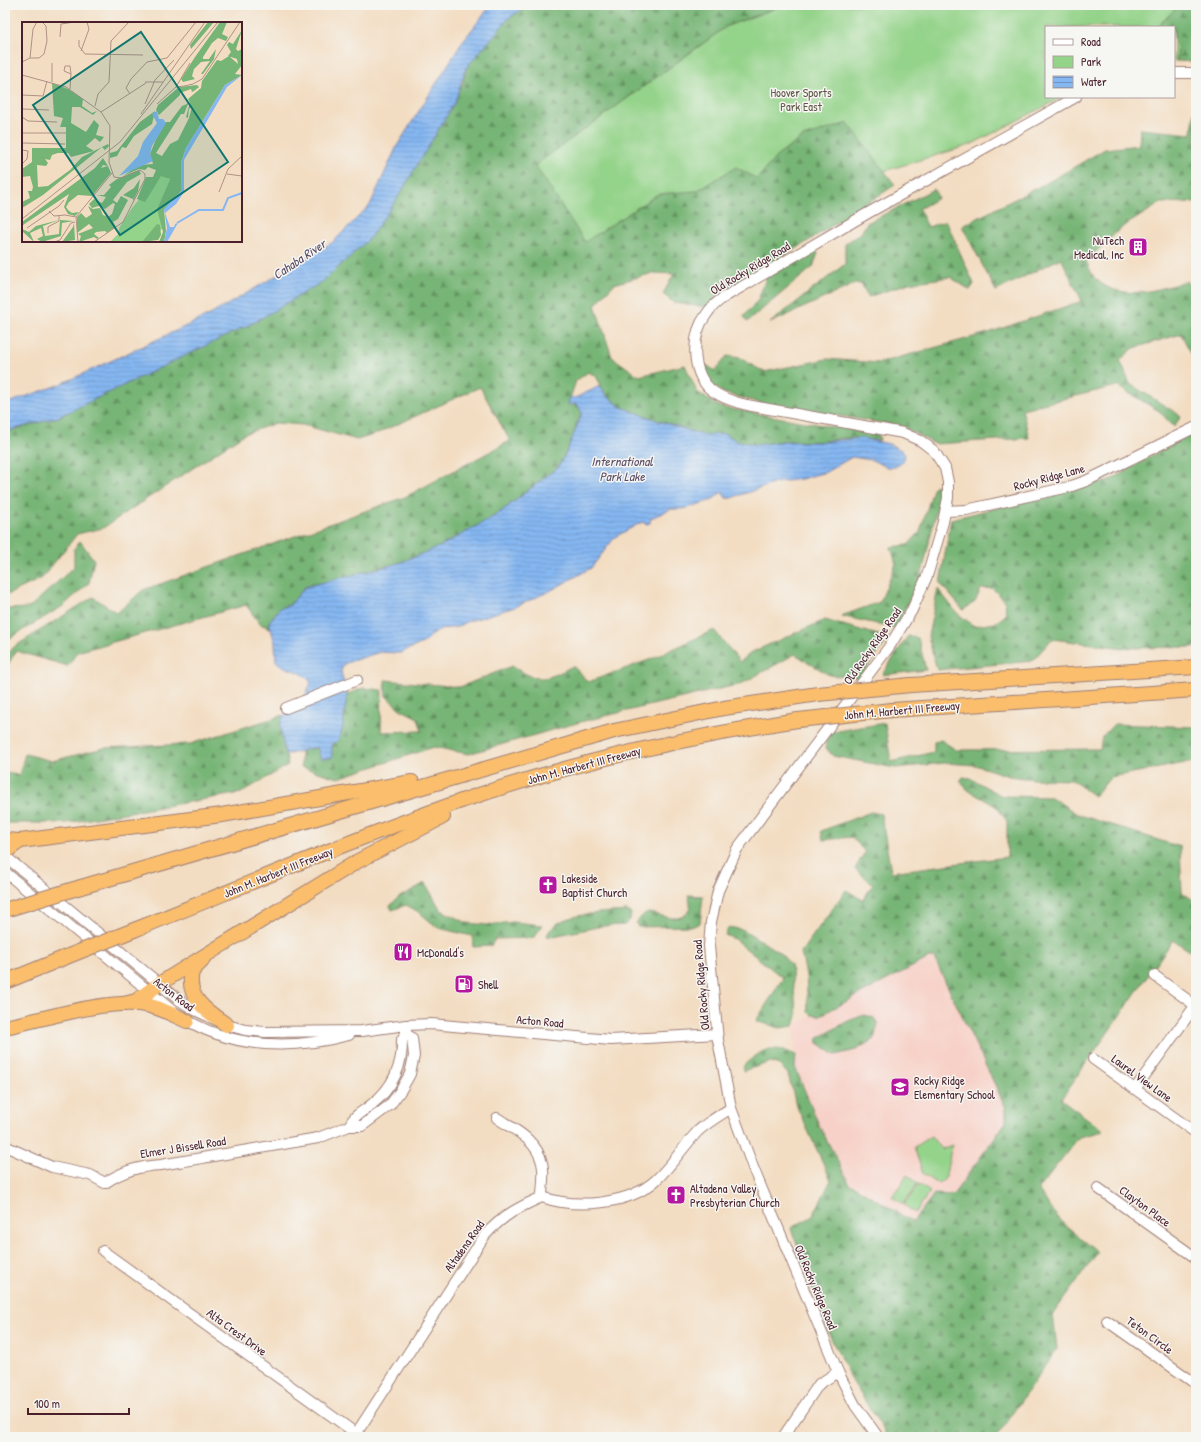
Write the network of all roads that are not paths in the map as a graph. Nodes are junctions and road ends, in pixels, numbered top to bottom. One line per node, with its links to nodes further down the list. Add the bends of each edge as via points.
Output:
1 (1175, 73): 2 (street)
2 (1196, 73)
3 (1074, 98): 5 (street, Old Rocky Ridge Road, via 726,296 706,314 699,329 696,347 698,370 704,382 719,395 752,406 888,429 914,437 928,446 938,457 946,474)
4 (1196, 427): 5 (street, Rocky Ridge Lane, via 1086,482 966,510)
5 (946, 511): 29 (street, Old Rocky Ridge Road, via 927,576 904,625 737,849 724,875 715,903 709,946)
6 (1196, 667): 10 (highway, John M. Harbert III Freeway, bridge, via 911,685 818,694 724,708 614,731)
7 (357, 680): 9 (street)
8 (1196, 690): 11 (highway, John M. Harbert III Freeway, bridge, via 892,710 798,720 696,737 595,760)
9 (286, 708)
10 (442, 780): 13 (highway, via 399,783 222,815); 17 (highway, John M. Harbert III Freeway, bridge)
11 (507, 786): 18 (highway, via 405,835 358,861); 20 (highway, John M. Harbert III Freeway, bridge, via 396,826)
12 (5, 840): 13 (highway)
13 (20, 840): 14 (highway)
14 (5, 852)
15 (5, 856): 21 (street, Acton Road)
16 (5, 872): 21 (street, Acton Road)
17 (6, 909)
18 (208, 954): 21 (highway); 25 (highway, via 192,971 192,987 197,1002)
19 (1155, 976): 23 (street)
20 (5, 982)
21 (154, 988): 22 (highway, via 136,1001); 24 (street, Acton Road); 25 (street, Acton Road)
22 (124, 1004): 24 (highway, via 154,1007); 26 (highway)
23 (1196, 1006): 31 (street)
24 (187, 1021): 28 (street, Acton Road, via 220,1036 268,1045 326,1041)
25 (227, 1025): 28 (street, Acton Road, via 265,1032)
26 (5, 1027)
27 (406, 1029): 28 (street, Acton Road); 29 (street, Acton Road, via 430,1024 610,1040); 35 (street, Elmer J Bissell Road, via 412,1038 414,1056 410,1074 390,1105 362,1126 349,1126 318,1138 142,1166 105,1183 90,1175 52,1167)
28 (362, 1031)
29 (717, 1034): 32 (street, Old Rocky Ridge Road)
30 (1093, 1059): 31 (street, Laurel View Lane)
31 (1135, 1089): 34 (street, Laurel View Lane)
32 (731, 1108): 37 (street, via 699,1130 655,1181 636,1193 612,1201 589,1204); 41 (street, Old Rocky Ridge Road)
33 (497, 1118): 37 (street, via 535,1147 542,1163)
34 (1196, 1133)
35 (5, 1146)
36 (1098, 1188): 39 (street, Clayton Place)
37 (542, 1197): 43 (street, Altadena Road, via 519,1207 501,1219 485,1235)
38 (103, 1251): 43 (street, Alta Crest Drive)
39 (1196, 1258)
40 (1107, 1321): 42 (street, Teton Circle)
41 (838, 1372): 44 (street, via 819,1384); 45 (street, Old Rocky Ridge Road, via 855,1405)
42 (1196, 1384)
43 (357, 1436)
44 (783, 1437)
45 (878, 1437)

